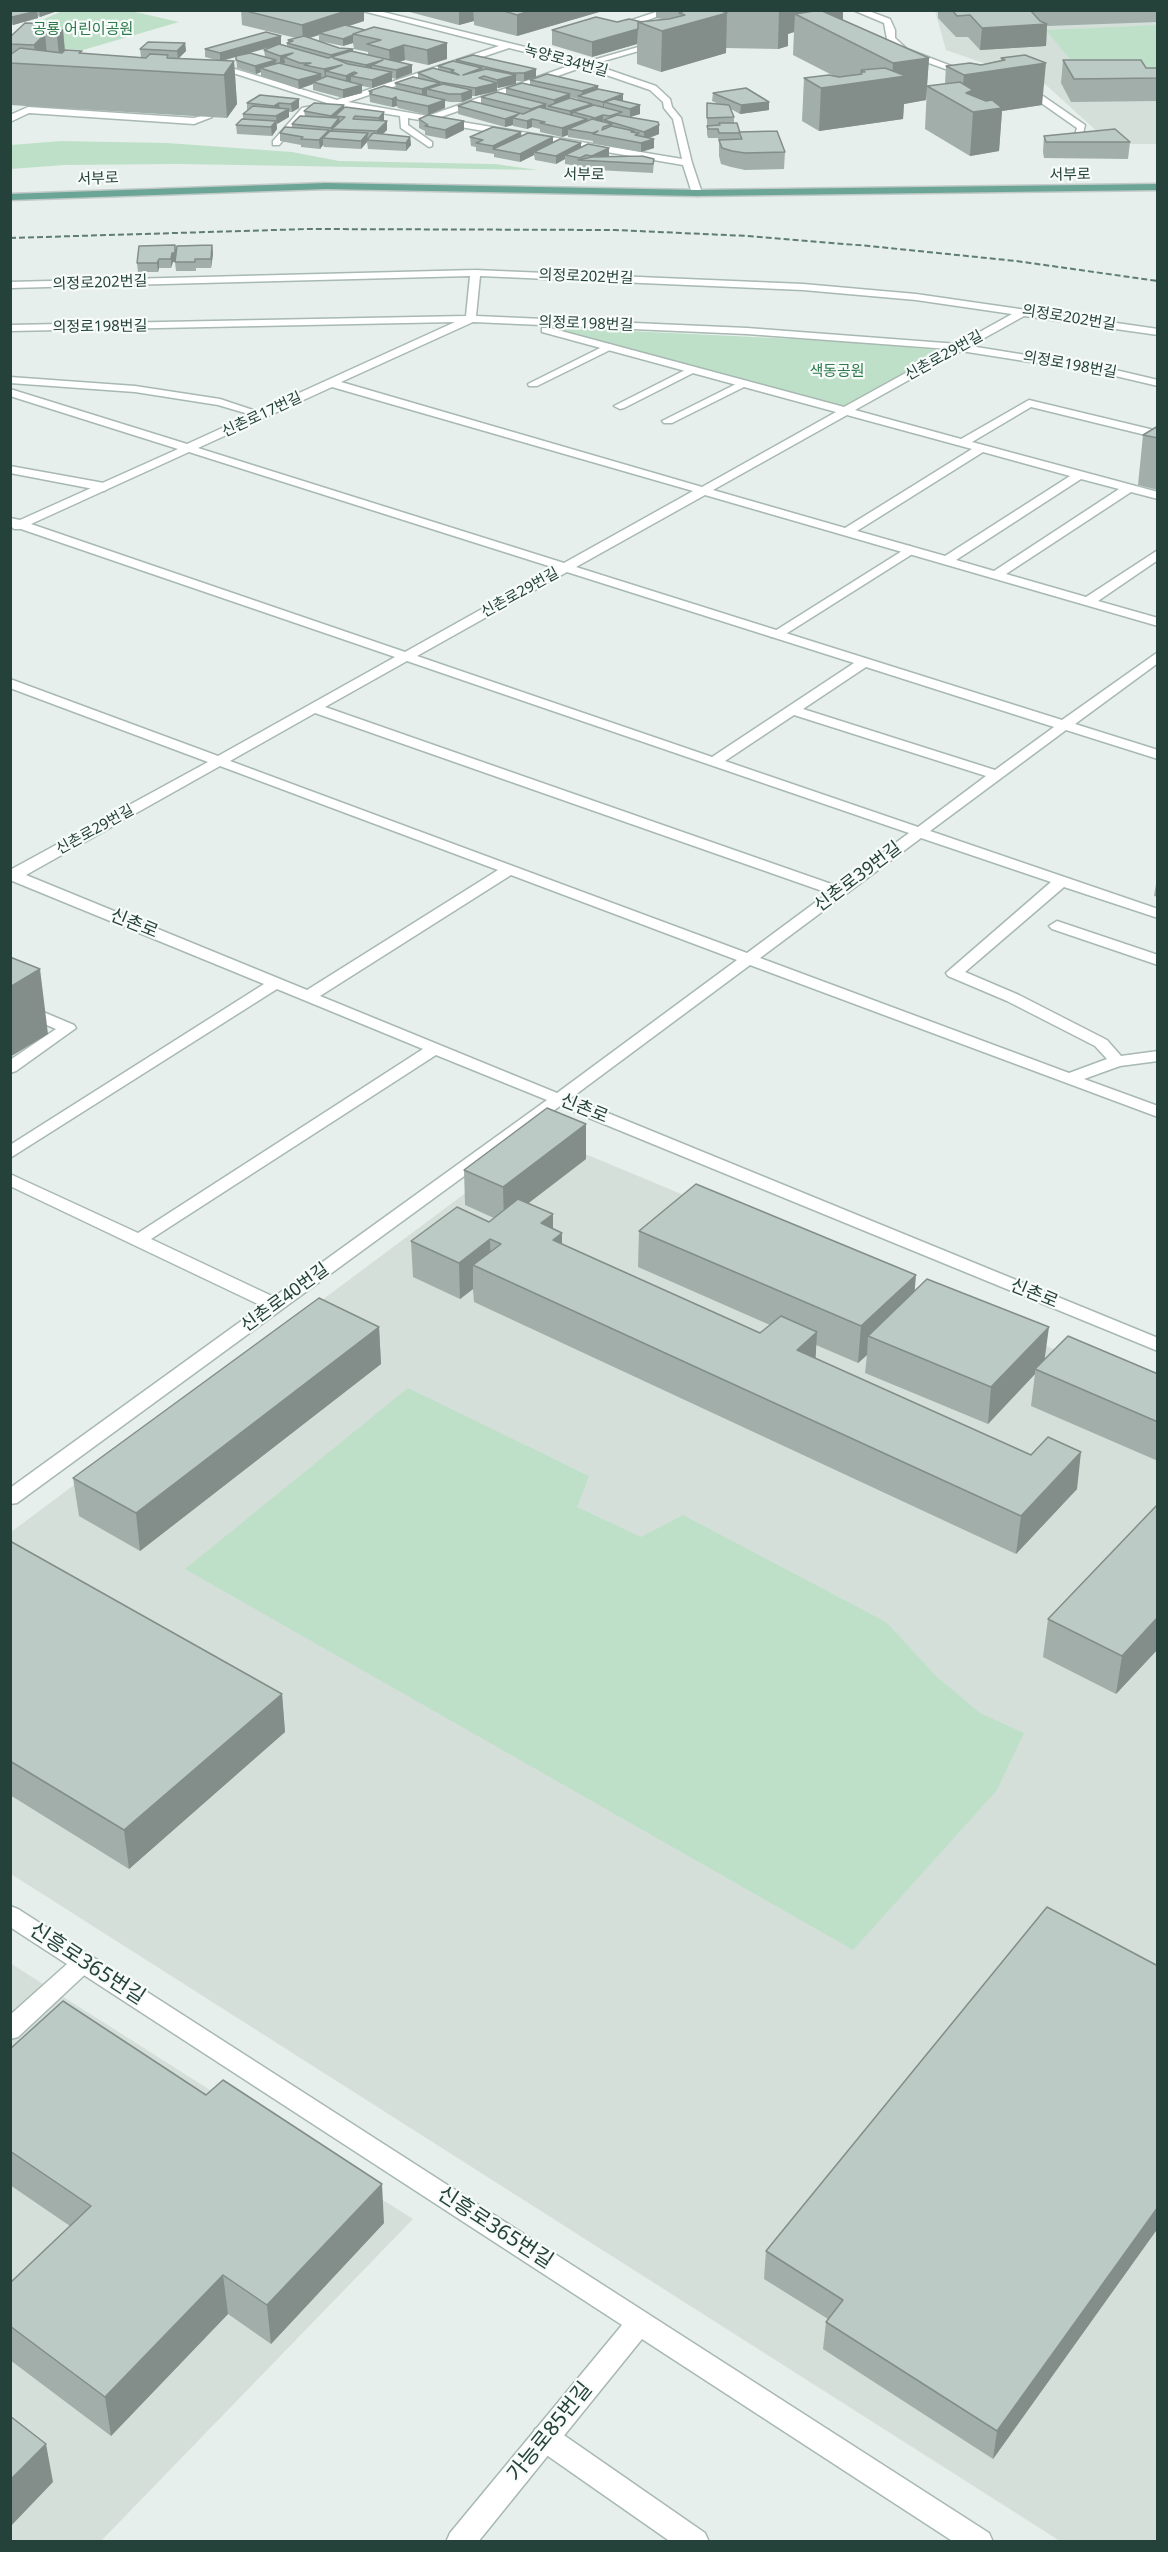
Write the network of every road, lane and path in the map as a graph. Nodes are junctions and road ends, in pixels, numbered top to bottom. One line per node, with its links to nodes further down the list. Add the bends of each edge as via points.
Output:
1 (363, 10): 6 (street, 녹양로34번길)
2 (671, 10): 4 (street, via 629,24 633,32)
3 (857, 10): 9 (street, via 887,21 891,39 904,51)
4 (643, 34)
5 (653, 37): 8 (street, via 672,41)
6 (507, 46): 8 (street, 녹양로34번길); 11 (street)
7 (205, 62): 11 (street)
8 (583, 64): 14 (street); 19 (street, 녹양로34번길, via 652,88 667,101 677,118)
9 (975, 77)
10 (1006, 87): 18 (street, via 1040,98 1082,127 1079,136)
11 (338, 103): 12 (street); 16 (street, via 305,110)
12 (404, 116): 14 (street); 17 (street, via 404,126)
13 (208, 117): 15 (street, via 194,122 28,110)
14 (428, 118): 19 (street)
15 (10, 119)
16 (276, 143)
17 (429, 144)
18 (1068, 144)
19 (687, 163): 21 (street, 녹양로34번길)
20 (1158, 187): 21 (main road, 서부로)
21 (697, 193): 22 (main road, 서부로, via 326,186)
22 (10, 197)
23 (476, 273): 24 (street, 의정로202번길); 25 (street, 의정로202번길, via 803,287); 26 (street)
24 (10, 285)
25 (1025, 311): 29 (street, 의정로202번길); 31 (street, 신촌로29번길)
26 (471, 319): 27 (street, 의정로198번길); 28 (street, 의정로198번길); 35 (street, 신촌로17번길)
27 (516, 321): 30 (street); 31 (street, 의정로198번길, via 747,331)
28 (10, 328)
29 (1158, 332)
30 (608, 347): 32 (street); 36 (street)
31 (960, 348): 34 (street, 의정로198번길); 40 (street, 신촌로29번길)
32 (691, 370): 37 (street); 39 (street)
33 (10, 380): 41 (street, via 135,389 220,402)
34 (1158, 382)
35 (331, 383): 41 (street, 신촌로17번길); 51 (street)
36 (533, 384)
37 (742, 384): 40 (street); 42 (street)
38 (10, 392): 45 (street)
39 (620, 406)
40 (845, 412): 44 (street); 51 (street, 신촌로29번길)
41 (262, 415): 45 (street, 신촌로17번길)
42 (668, 421)
43 (1158, 435): 44 (street, via 1029,403)
44 (962, 443): 46 (street)
45 (188, 448): 49 (street, 신촌로17번길); 58 (street)
46 (982, 448): 48 (street); 54 (street)
47 (10, 469): 49 (street)
48 (1078, 475): 50 (street); 57 (street)
49 (105, 487): 53 (street, 신촌로17번길)
50 (1129, 488): 52 (street); 59 (street)
51 (704, 490): 54 (street); 58 (street, 신촌로29번길)
52 (1158, 496)
53 (14, 525): 64 (street)
54 (847, 532): 55 (street)
55 (910, 550): 57 (street); 62 (street)
56 (1158, 554): 60 (street)
57 (946, 561): 59 (street)
58 (566, 567): 62 (street); 64 (street, 신촌로29번길)
59 (996, 575): 60 (street)
60 (1089, 602): 61 (street)
61 (1158, 622)
62 (776, 634): 65 (street)
63 (1158, 656): 69 (street, 신촌로39번길)
64 (406, 657): 67 (street, 신촌로29번길); 72 (street)
65 (865, 662): 68 (street); 69 (street)
66 (10, 683): 71 (street)
67 (314, 708): 71 (street, 신촌로29번길); 78 (street)
68 (792, 710): 72 (street); 73 (street)
69 (1064, 725): 70 (street); 73 (street, 신촌로39번길)
70 (1158, 755)
71 (220, 761): 75 (street); 76 (street, 신촌로29번길)
72 (714, 762): 74 (street)
73 (997, 775): 74 (street, 신촌로39번길)
74 (919, 832): 77 (street); 78 (street, 신촌로39번길)
75 (509, 870): 81 (street); 84 (street)
76 (12, 875): 83 (street, 신촌로)
77 (1062, 881): 79 (street); 88 (street, via 954,973 1101,1043)
78 (839, 892): 81 (street, 신촌로39번길)
79 (1158, 914)
80 (1058, 926): 82 (street)
81 (748, 959): 90 (street); 91 (street, 신촌로39번길)
82 (1158, 960)
83 (276, 983): 84 (street, 신촌로); 93 (street)
84 (309, 996): 86 (street, 신촌로)
85 (10, 1003): 89 (street, via 68,1028)
86 (436, 1048): 91 (street, 신촌로); 95 (street)
87 (1158, 1056): 88 (street)
88 (1118, 1061): 90 (street)
89 (10, 1068)
90 (1068, 1079): 92 (street)
91 (559, 1099): 96 (street, 신촌로40번길); 97 (street, 신촌로)
92 (1158, 1112)
93 (10, 1153)
94 (10, 1179): 95 (street)
95 (137, 1241): 96 (street)
96 (275, 1305): 98 (street, 신촌로40번길)
97 (1158, 1345)
98 (10, 1498)
99 (10, 1915): 100 (street, 신흥로365번길)
100 (84, 1962): 101 (street); 102 (street, 신흥로365번길)
101 (10, 2030)
102 (640, 2322): 103 (street, 가능로85번길); 106 (street, 신흥로365번길)
103 (545, 2438): 104 (street, 가능로85번길); 105 (street)
104 (460, 2541)
105 (695, 2541)
106 (979, 2541)

